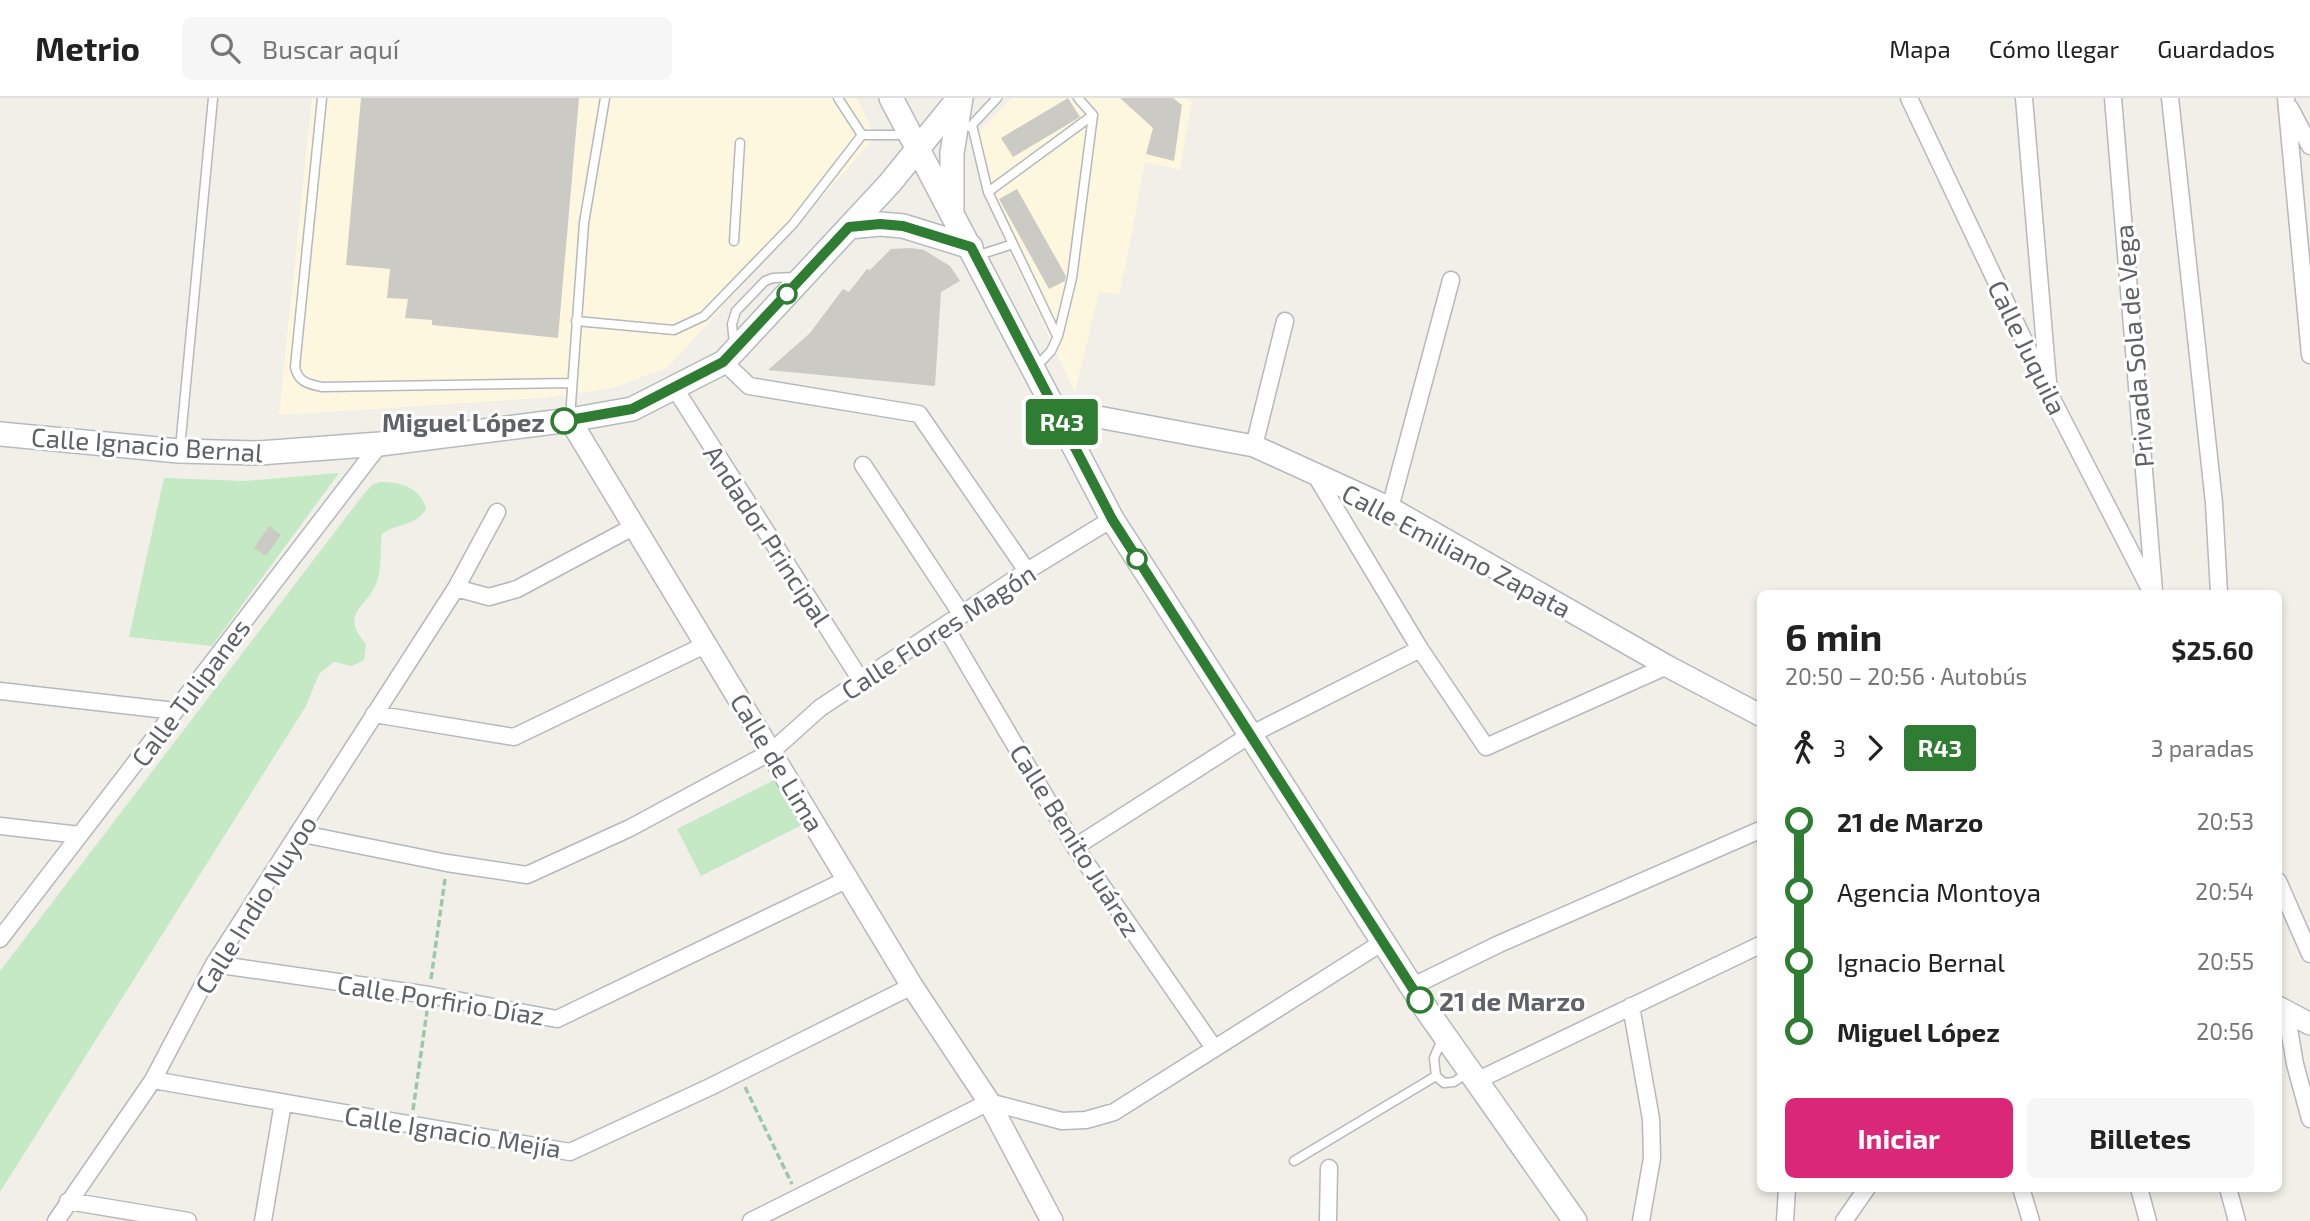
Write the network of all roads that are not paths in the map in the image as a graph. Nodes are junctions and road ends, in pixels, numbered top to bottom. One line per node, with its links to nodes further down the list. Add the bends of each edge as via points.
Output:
1 (213, 98): 42 (lane)
2 (322, 98): 34 (lane, via 296,374 305,383 322,387)
3 (605, 98): 28 (lane, via 584,223)
4 (838, 98): 16 (lane)
5 (891, 98): 18 (main road)
6 (960, 98): 18 (main road, Calle Ignacio Bernal); 19 (main road)
7 (997, 98): 15 (lane)
8 (1078, 98): 14 (lane)
9 (1909, 98): 36 (street, Calle Juquila)
10 (2024, 98): 36 (street)
11 (2113, 98): 52 (street, Privada Sola de Vega)
12 (2170, 98): 53 (street, via 2214,503)
13 (2285, 99): 20 (street); 31 (street)
14 (1093, 115): 21 (lane); 30 (lane, via 1072,278)
15 (972, 125): 19 (lane); 21 (lane)
16 (862, 135): 18 (lane); 28 (lane, via 793,225 704,316 674,330)
17 (740, 143): 24 (lane)
18 (915, 143): 22 (main road); 23 (main road, Calle Ignacio Bernal)
19 (954, 143): 22 (main road)
20 (2310, 146)
21 (988, 192): 25 (lane)
22 (952, 212): 26 (main road)
23 (849, 227): 26 (main road, via 903,226); 32 (main road, Calle Ignacio Bernal)
24 (734, 240)
25 (1013, 244): 26 (lane); 30 (lane)
26 (973, 252): 33 (main road)
27 (1451, 280): 45 (street)
28 (576, 321): 34 (lane)
29 (1285, 321): 41 (street)
30 (1058, 336): 33 (lane)
31 (2310, 355)
32 (729, 356): 35 (main road, Calle Ignacio Bernal); 49 (street, via 749,386 919,414)
33 (1034, 369): 37 (main road)
34 (571, 383): 38 (lane)
35 (674, 387): 38 (main road, Calle Ignacio Bernal, via 632,409); 59 (street, Andador Principal)
36 (2049, 393): 51 (street, Calle Juquila)
37 (1055, 409): 41 (street, Calle Emiliano Zapata); 47 (main road)
38 (570, 420): 40 (main road, Calle Ignacio Bernal); 48 (street, Calle de Lima)
39 (0, 434): 42 (main road, Calle Ignacio Bernal)
40 (380, 444): 42 (main road, Calle Ignacio Bernal, via 259,453); 61 (street, Calle Tulipanes)
41 (1254, 446): 44 (street, Calle Emiliano Zapata)
42 (180, 451)
43 (863, 465): 54 (street)
44 (1316, 475): 45 (street, Calle Emiliano Zapata); 57 (street)
45 (1390, 509): 58 (street, Calle Emiliano Zapata)
46 (497, 512): 50 (street, Calle Indio Nuyoo)
47 (1112, 519): 49 (street, Calle Flores Magón); 64 (main road)
48 (633, 527): 50 (street, via 517,589 489,597); 56 (street, Calle de Lima)
49 (1027, 571): 54 (street, Calle Flores Magón)
50 (456, 588): 62 (street, Calle Indio Nuyoo)
51 (2151, 590)
52 (2153, 590)
53 (2218, 590)
54 (962, 615): 55 (street, Calle Flores Magón)
55 (945, 626): 59 (street, Calle Flores Magón); 70 (street, Calle Benito Juárez)
56 (707, 643): 62 (street, via 514,737); 65 (street, Calle de Lima)
57 (1420, 649): 58 (street, via 1486,747); 64 (street)
58 (1667, 666): 63 (street, Calle Emiliano Zapata)
59 (862, 682): 65 (street, Calle Flores Magón, via 820,708)
60 (0, 691): 61 (street)
61 (175, 711): 69 (street, Calle Tulipanes)
62 (374, 713): 68 (street, Calle Indio Nuyoo)
63 (1757, 713)
64 (1250, 735): 70 (street); 74 (main road)
65 (771, 752): 68 (street, Calle Flores Magón, via 630,828 527,875); 71 (street, Calle de Lima)
66 (0, 826): 69 (street)
67 (1757, 831): 79 (street)
68 (298, 832): 77 (street, Calle Indio Nuyoo)
69 (80, 835): 73 (street, Calle Tulipanes)
70 (1075, 847): 84 (street, Calle Benito Juárez)
71 (848, 878): 77 (street, Calle Porfirio Díaz, via 557,1019); 78 (street, Calle de Lima)
72 (2282, 890): 76 (street)
73 (0, 939)
74 (1383, 942): 79 (main road); 84 (street)
75 (1757, 946): 80 (street)
76 (2310, 954)
77 (214, 964): 87 (street, Calle Indio Nuyoo)
78 (912, 986): 88 (street, Calle de Lima); 89 (street, Calle Ignacio Mejía, via 570,1152)
79 (1411, 987): 83 (main road)
80 (1631, 1006): 86 (street); 106 (street, via 1651,1119 1652,1157)
81 (2282, 1009): 82 (street); 90 (street)
82 (2310, 1024)
83 (1444, 1034): 85 (lane, via 1434,1058); 86 (main road)
84 (1214, 1048): 88 (street, via 1114,1112 1086,1119 1062,1121)
85 (1436, 1076): 86 (lane, via 1444,1083); 91 (lane)
86 (1473, 1076): 105 (main road)
87 (153, 1080): 89 (street, Calle Ignacio Mejía); 98 (street, Calle Indio Nuyoo)
88 (989, 1102): 102 (street); 103 (street, Calle de Lima)
89 (283, 1103): 101 (street)
90 (2310, 1119)
91 (1294, 1161)
92 (1329, 1168): 104 (street)
93 (1787, 1192): 107 (street)
94 (1864, 1192): 108 (street)
95 (2022, 1192): 109 (street)
96 (2140, 1192): 110 (street)
97 (2229, 1192): 111 (street)
98 (68, 1201): 99 (street, Calle Indio Nuyoo); 100 (street)
99 (56, 1221)
100 (188, 1221)
101 (263, 1221)
102 (751, 1221)
103 (1052, 1221)
104 (1328, 1221)
105 (1575, 1221)
106 (1641, 1221)
107 (1785, 1221)
108 (1843, 1221)
109 (2031, 1221)
110 (2148, 1221)
111 (2237, 1221)

